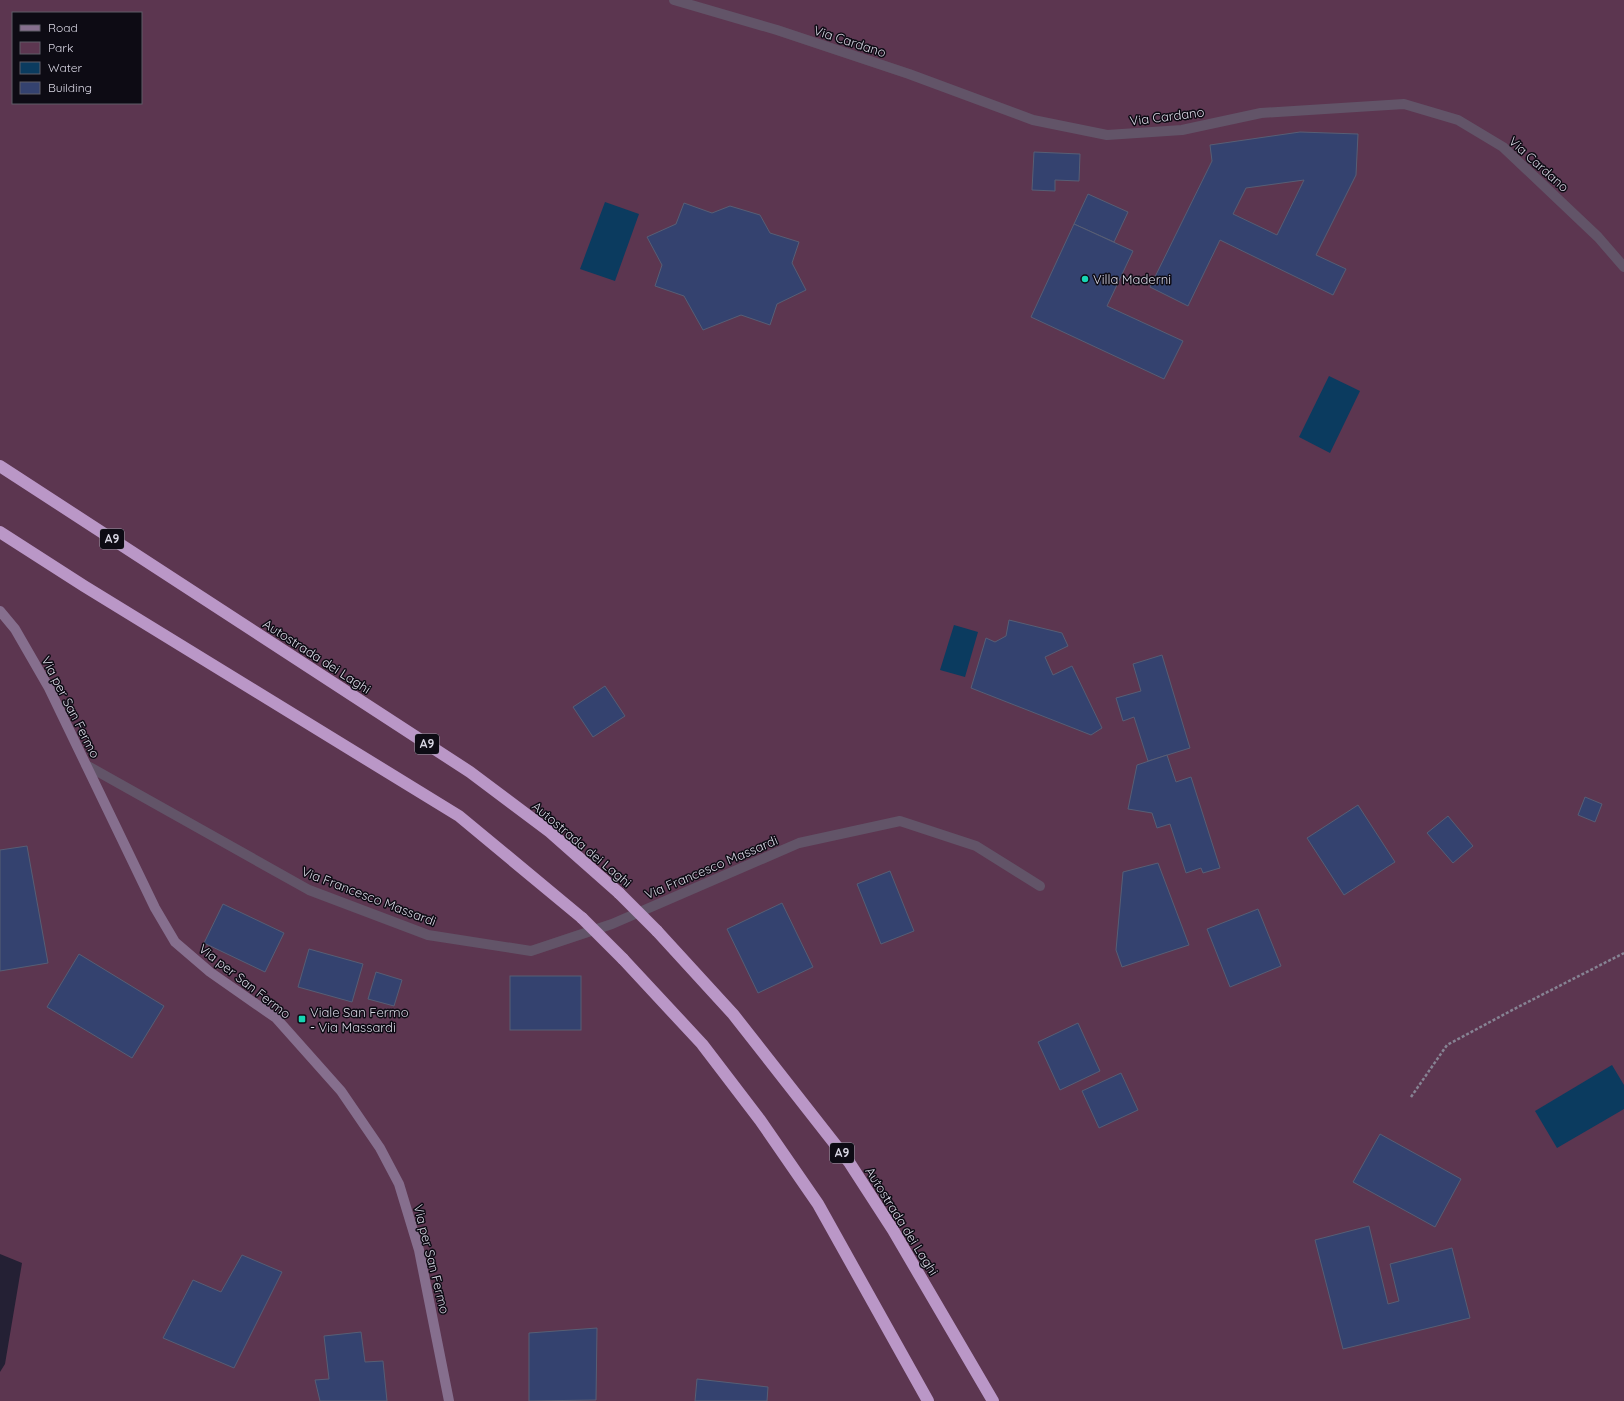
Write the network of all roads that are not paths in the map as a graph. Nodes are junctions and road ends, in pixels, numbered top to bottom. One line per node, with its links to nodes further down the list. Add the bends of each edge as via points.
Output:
1 (674, 0): 2 (street, Via Cardano, via 777,30 909,74 1033,120 1108,135 1182,130 1261,113 1404,104 1458,120 1503,147 1598,237)
2 (1624, 267)
3 (0, 466): 10 (highway, Autostrada dei Laghi / A9, bridge, via 470,772 550,832 619,893 733,1014 849,1162 893,1230)
4 (0, 532): 9 (highway, bridge, via 459,816 582,918 702,1044 760,1120 814,1198)
5 (0, 611): 6 (main road, Via per San Fermo, via 15,629 49,688)
6 (86, 765): 7 (street, Via Francesco Massardi, via 309,890 428,935 531,951 612,924 799,843 900,821 976,846); 8 (main road, Via per San Fermo, via 155,908 175,942 210,972 276,1018 341,1091 380,1148 399,1184 419,1250)
7 (1040, 886)
8 (449, 1401)
9 (928, 1401)
10 (993, 1401)

